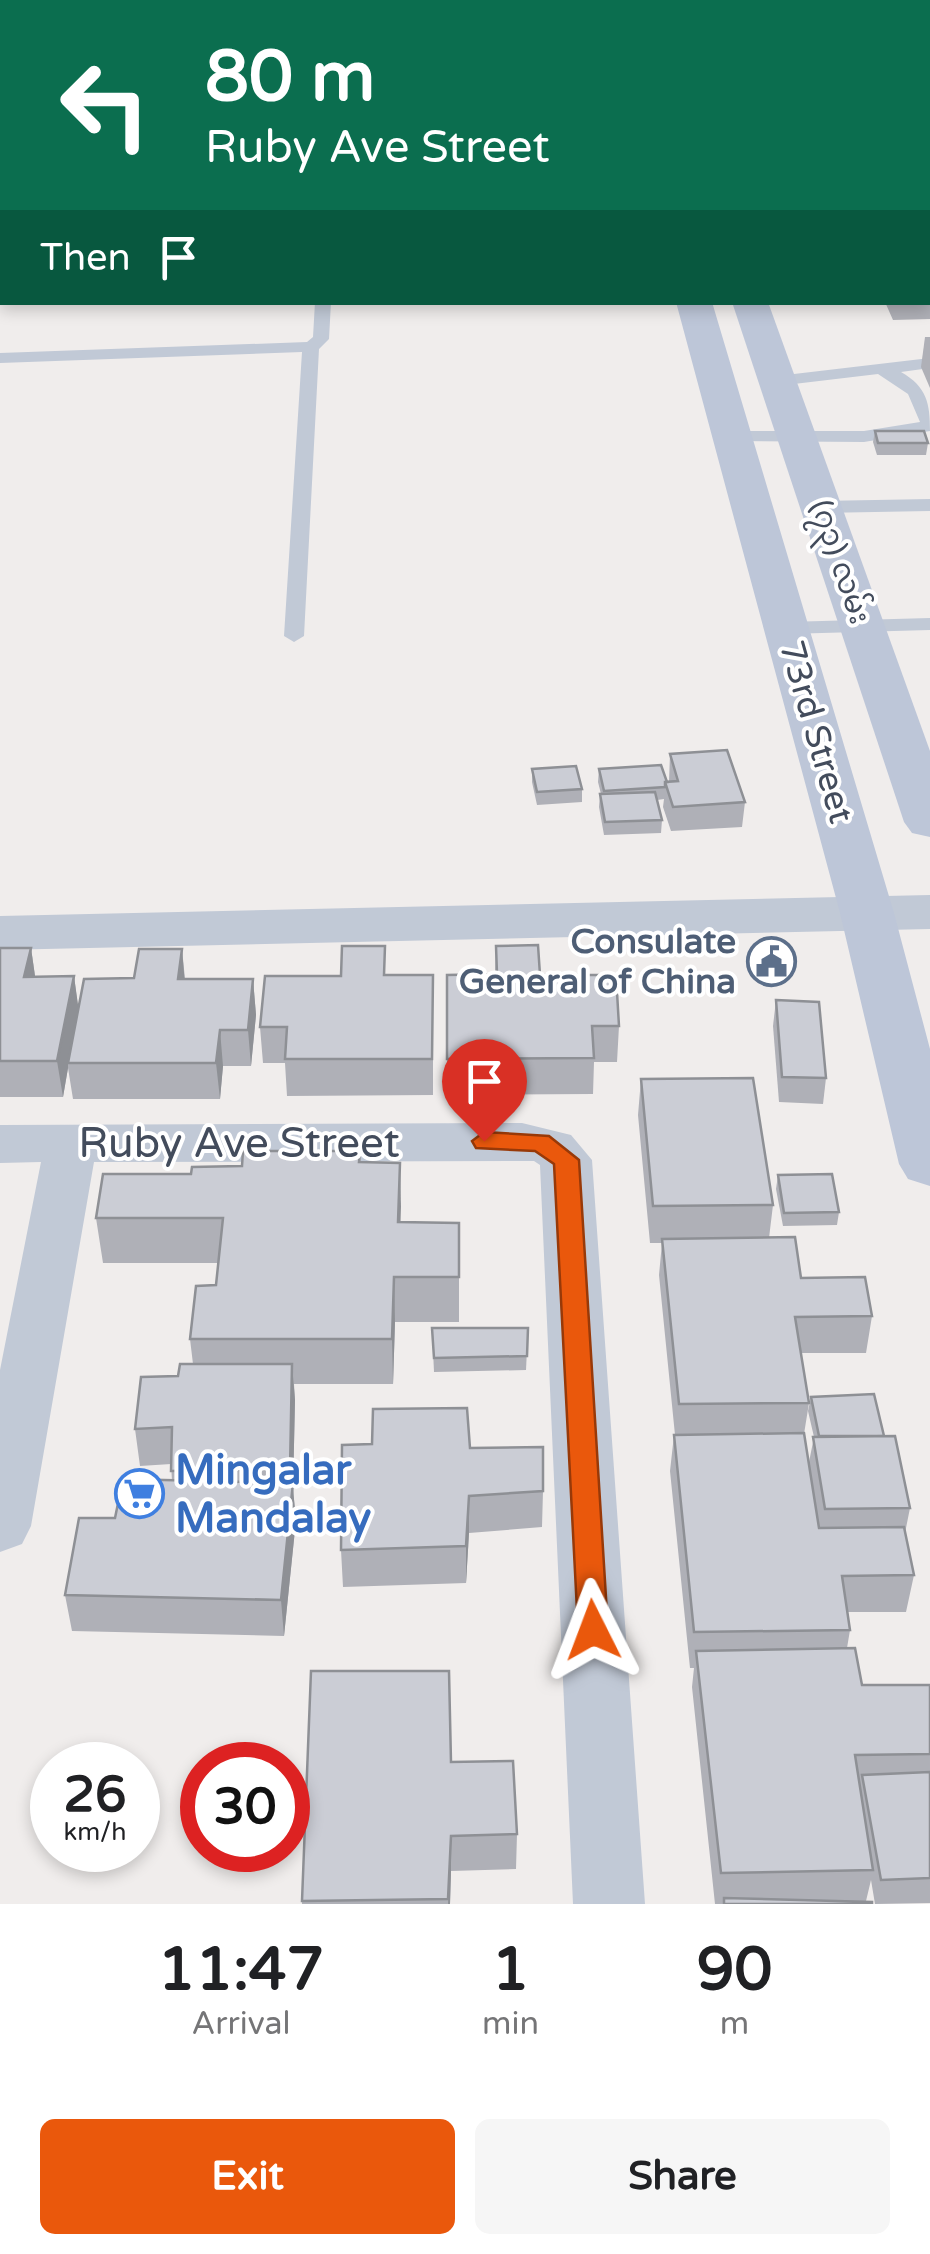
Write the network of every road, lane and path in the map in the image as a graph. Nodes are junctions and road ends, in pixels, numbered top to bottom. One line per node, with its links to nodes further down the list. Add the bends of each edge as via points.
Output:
1 (323, 305): 4 (lane, via 320,339)
2 (695, 305): 10 (main road, 73rd Street)
3 (751, 305): 8 (main road, (၇၃) လမ်း)
4 (311, 347): 5 (lane); 16 (lane)
5 (0, 358)
6 (930, 363): 7 (lane)
7 (883, 370): 8 (lane); 9 (lane, via 906,378 922,397 930,425 917,432)
8 (777, 381): 9 (main road, (၇၃) လမ်း)
9 (796, 435): 10 (lane); 12 (main road, (၇၃) လမ်း)
10 (732, 436): 15 (main road, 73rd Street)
11 (930, 505): 12 (lane)
12 (820, 507): 14 (main road, (၇၃) လမ်း)
13 (930, 624): 14 (lane)
14 (862, 626): 15 (lane); 17 (main road, (၇၃) လမ်း)
15 (786, 628): 19 (main road, 73rd Street)
16 (294, 636)
17 (930, 822)
18 (930, 912): 19 (street)
19 (867, 913): 20 (street); 23 (main road, 73rd Street)
20 (0, 933)
21 (0, 1144): 22 (street, Ruby Ave Street)
22 (71, 1144): 24 (street); 25 (street, Ruby Ave Street, via 522,1141 552,1148 566,1160)
23 (930, 1164)
24 (0, 1526)
25 (608, 1904)

